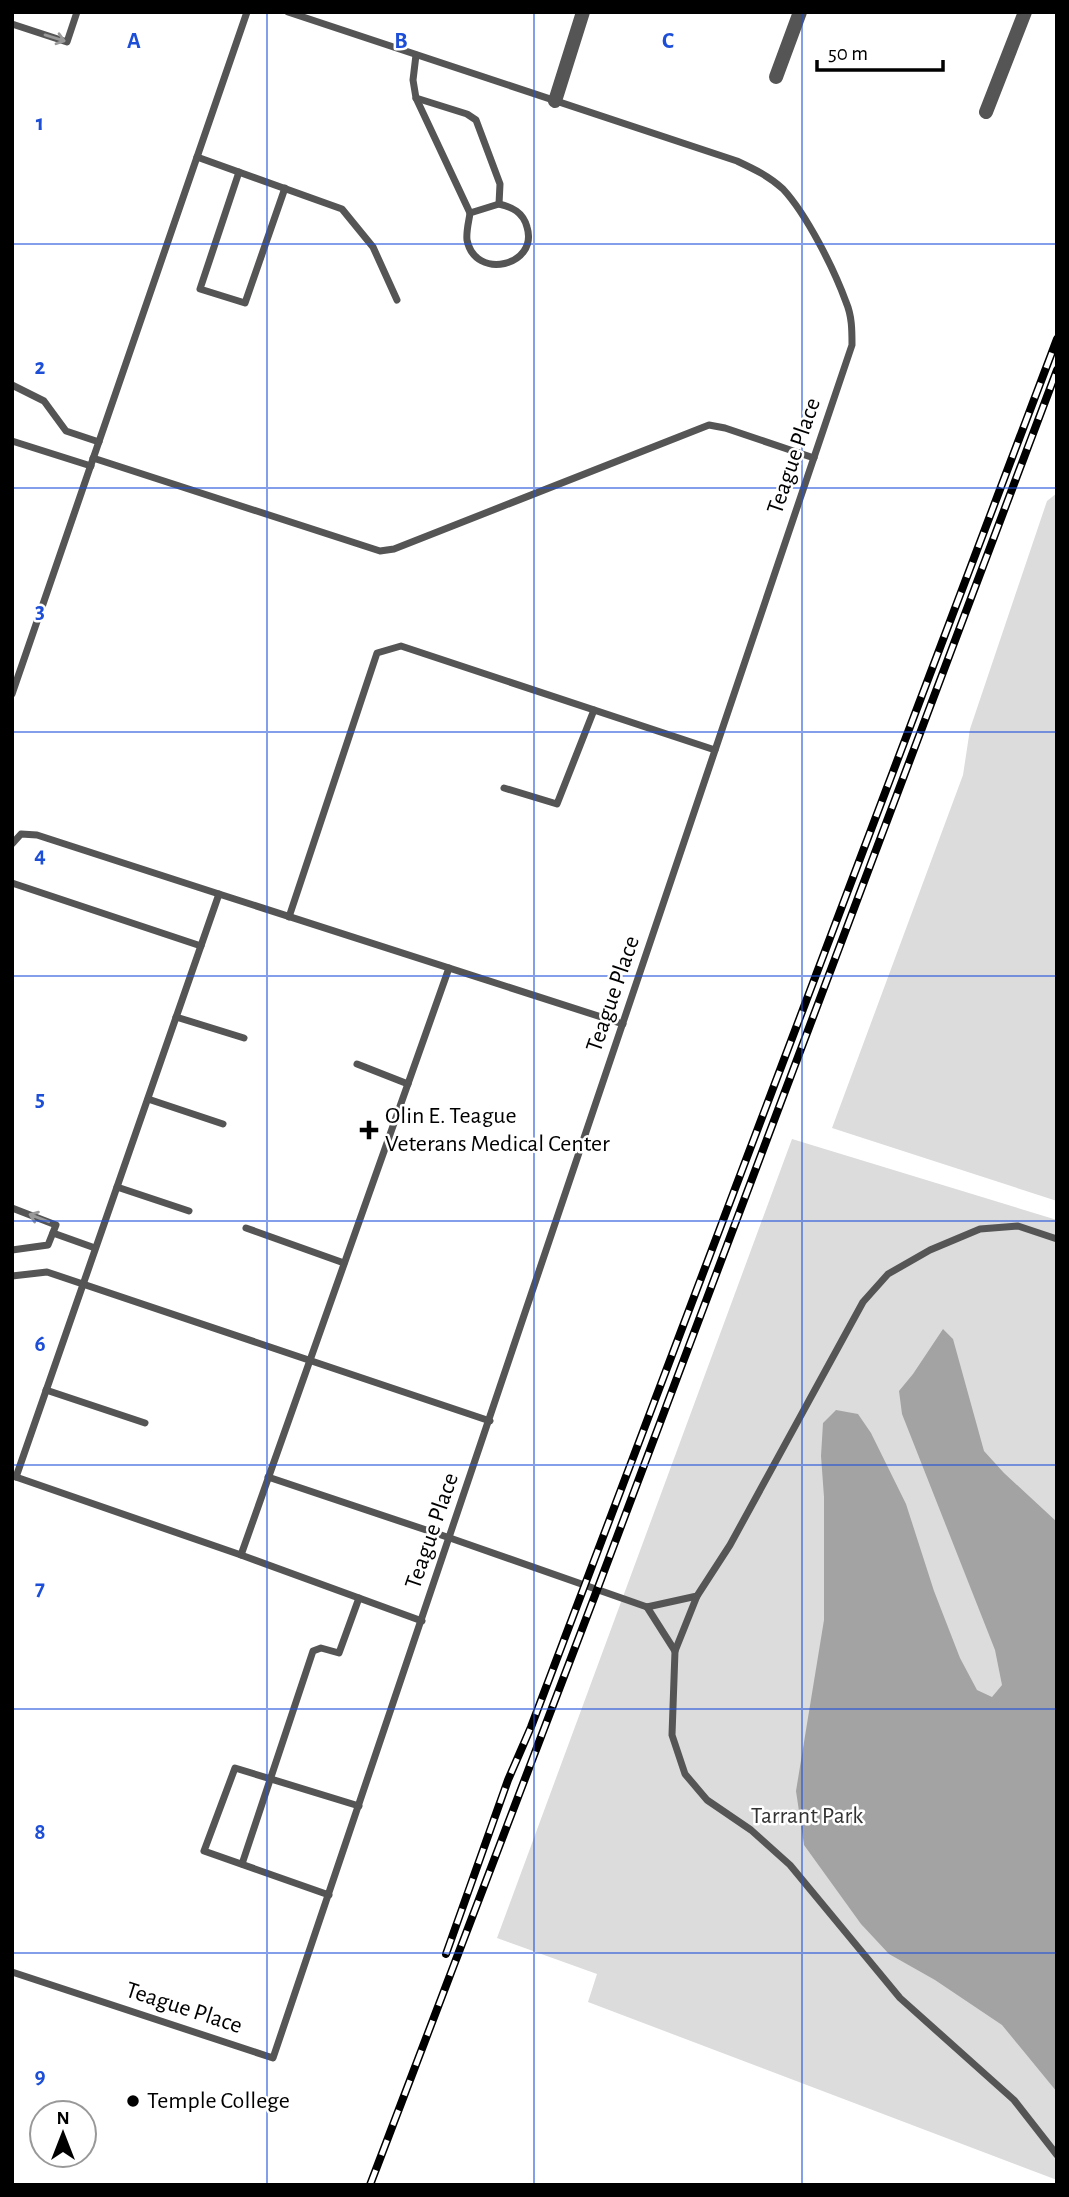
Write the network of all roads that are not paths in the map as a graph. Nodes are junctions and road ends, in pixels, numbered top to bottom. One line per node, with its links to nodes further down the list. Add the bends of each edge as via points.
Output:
1 (77, 12): 7 (lane, one-way to 1, via 67,42)
2 (247, 12): 13 (lane)
3 (288, 12): 8 (lane, Teague Place)
4 (583, 12): 11 (street)
5 (800, 12): 9 (street)
6 (1025, 12): 12 (street)
7 (12, 24)
8 (416, 55): 10 (lane, via 412,80); 11 (lane, Teague Place)
9 (776, 77)
10 (416, 98): 16 (lane, via 476,120 500,184); 17 (lane)
11 (555, 101): 22 (lane, Teague Place, via 764,173 801,212 847,303 853,327 852,345)
12 (986, 112)
13 (197, 157): 14 (lane); 21 (lane)
14 (239, 172): 15 (lane); 15 (lane, via 200,289 245,303)
15 (285, 188): 18 (lane, via 342,209 373,247)
16 (499, 204): 17 (lane); 17 (lane, via 520,213 529,232 524,251 508,264 488,264 472,252 467,233)
17 (471, 213)
18 (397, 300)
19 (12, 385): 21 (lane, via 44,401 66,431)
20 (12, 441): 23 (lane)
21 (99, 442): 23 (lane)
22 (814, 458): 23 (lane, via 709,425 394,550 380,551); 26 (lane, Teague Place)
23 (92, 462): 24 (lane)
24 (12, 694)
25 (594, 710): 26 (lane); 27 (lane, via 557,804); 31 (lane, via 401,646 377,653)
26 (715, 750): 35 (lane, Teague Place)
27 (504, 788)
28 (12, 844): 30 (lane, via 21,834 37,835)
29 (12, 883): 32 (lane)
30 (219, 894): 31 (lane); 32 (lane)
31 (289, 917): 33 (lane)
32 (201, 946): 34 (lane)
33 (449, 968): 35 (lane); 38 (lane)
34 (176, 1017): 36 (lane); 39 (lane)
35 (623, 1024): 54 (lane, Teague Place)
36 (244, 1038)
37 (357, 1064): 38 (lane)
38 (408, 1084): 49 (lane)
39 (148, 1099): 40 (lane); 41 (lane)
40 (223, 1124)
41 (117, 1186): 43 (lane); 47 (lane)
42 (12, 1208): 45 (lane, one-way to 42, via 56,1224)
43 (189, 1211)
44 (246, 1228): 49 (lane)
45 (53, 1233): 47 (lane); 48 (lane, via 48,1245)
46 (1057, 1238): 60 (lane, via 1018,1226 980,1229 888,1274 863,1302 730,1545)
47 (95, 1248): 51 (lane)
48 (12, 1250)
49 (344, 1263): 52 (lane)
50 (12, 1276): 51 (lane, via 47,1272)
51 (83, 1284): 52 (lane); 53 (lane)
52 (309, 1361): 54 (lane); 57 (lane)
53 (46, 1390): 55 (lane); 56 (lane)
54 (490, 1421): 58 (lane, Teague Place)
55 (145, 1423)
56 (14, 1477): 59 (lane)
57 (268, 1477): 58 (lane); 59 (lane)
58 (450, 1538): 62 (lane); 63 (lane, Teague Place)
59 (241, 1555): 61 (lane)
60 (696, 1596): 62 (lane); 64 (lane)
61 (359, 1598): 63 (lane); 65 (lane, via 340,1653 321,1648 313,1651)
62 (647, 1607): 64 (lane)
63 (422, 1621): 66 (lane, Teague Place)
64 (675, 1651): 70 (lane, via 671,1735 685,1774 707,1800 751,1830 790,1866 900,1998 1014,2100)
65 (272, 1779): 66 (lane); 67 (lane); 67 (lane, via 234,1768 204,1851)
66 (359, 1806): 68 (lane, Teague Place)
67 (242, 1864): 68 (lane)
68 (329, 1895): 69 (lane, Teague Place, via 273,2058)
69 (12, 1972)
70 (1057, 2155)

